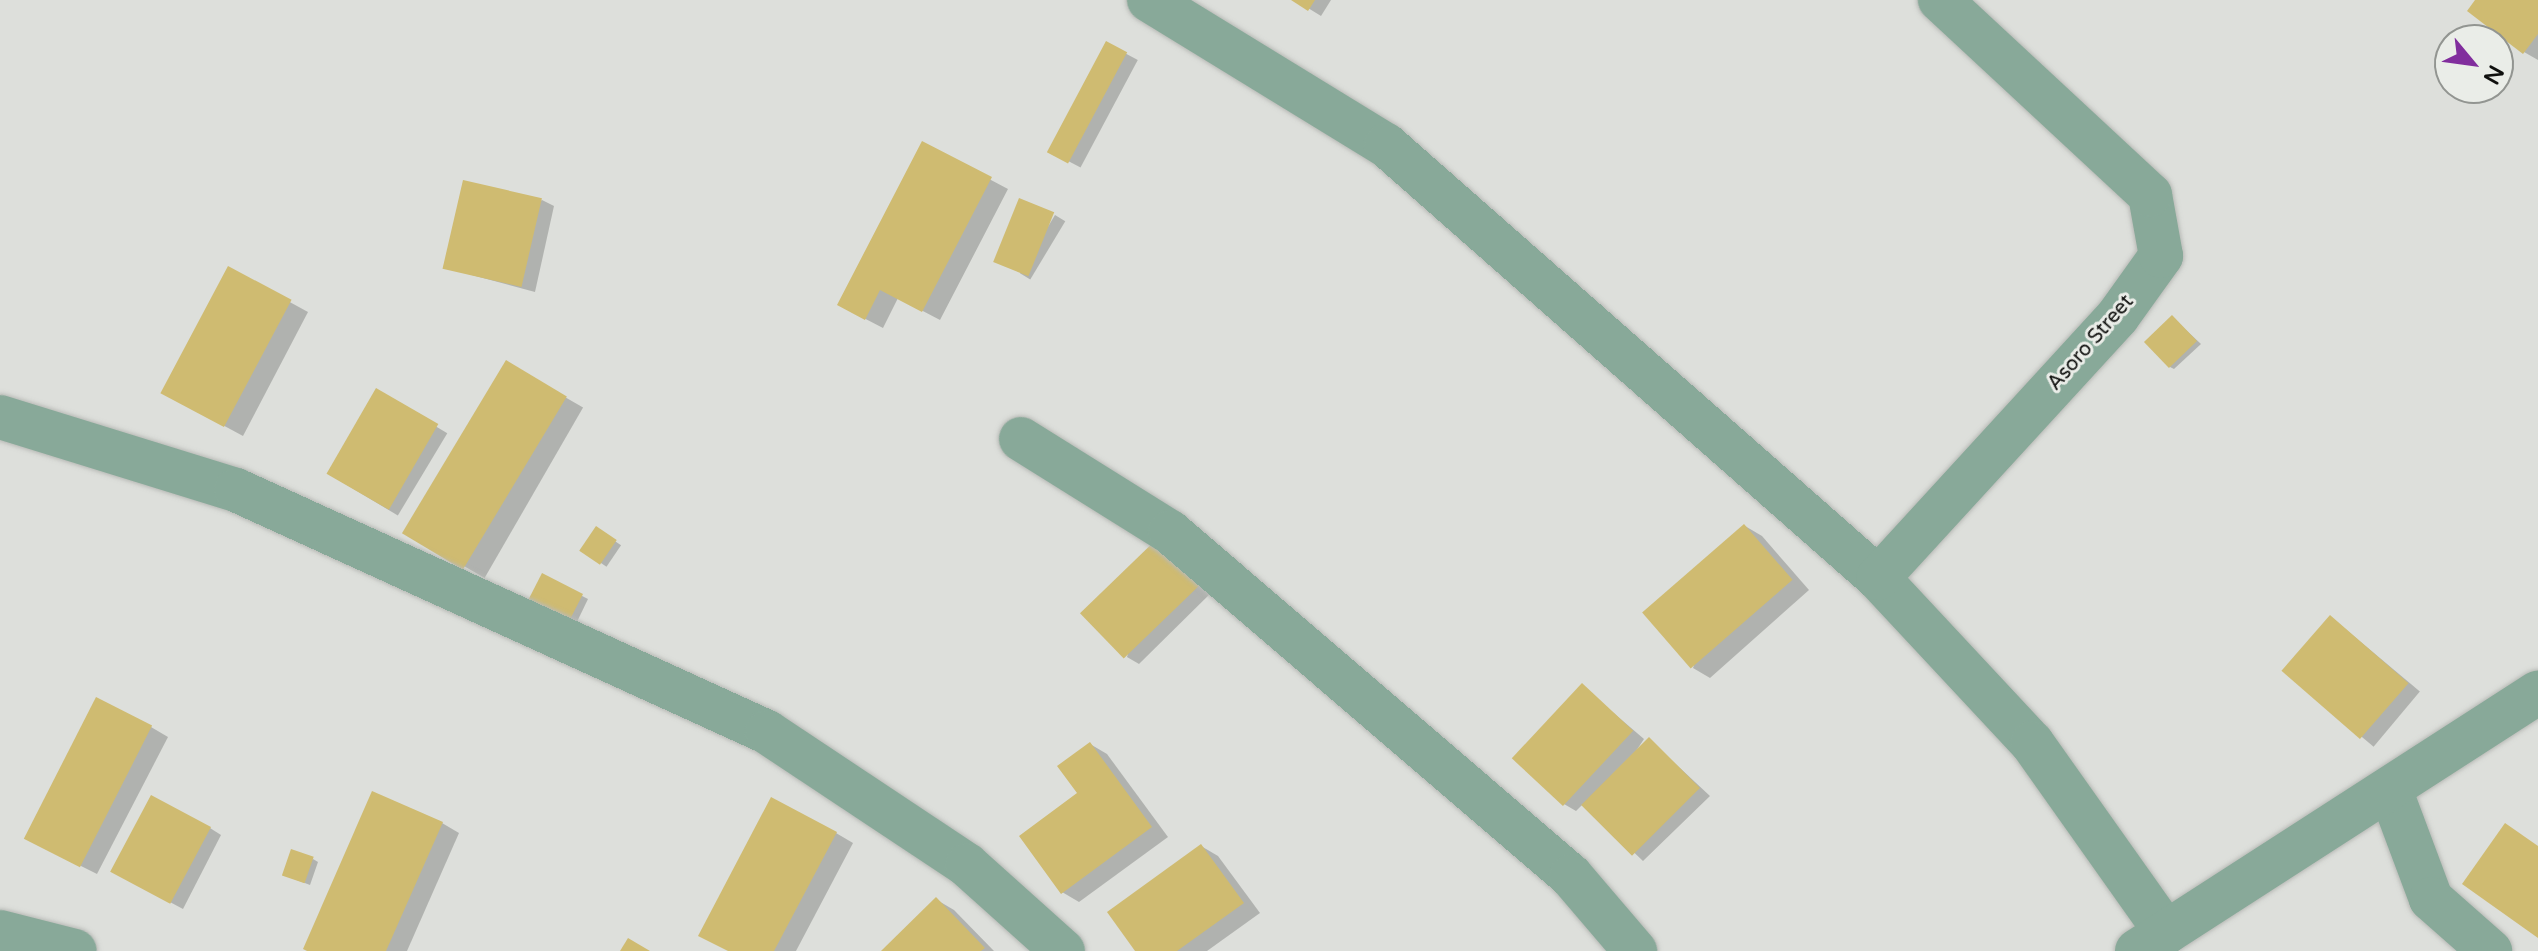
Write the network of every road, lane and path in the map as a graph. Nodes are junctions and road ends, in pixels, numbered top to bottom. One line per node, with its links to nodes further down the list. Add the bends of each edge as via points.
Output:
1 (1149, 0): 5 (street, via 1386,145)
2 (1940, 0): 5 (street, Asoro Street, via 2150,195 2161,256 2118,316)
3 (0, 417): 11 (street, via 236,490 767,732 967,865)
4 (1021, 439): 12 (street, via 1170,532 1571,876)
5 (1878, 578): 9 (street, via 2032,743)
6 (2538, 693): 7 (street)
7 (2391, 792): 9 (street); 13 (street, via 2431,899)
8 (14, 941): 10 (street)
9 (2152, 942)
10 (75, 951)
11 (1063, 951)
12 (1635, 951)
13 (2490, 951)

